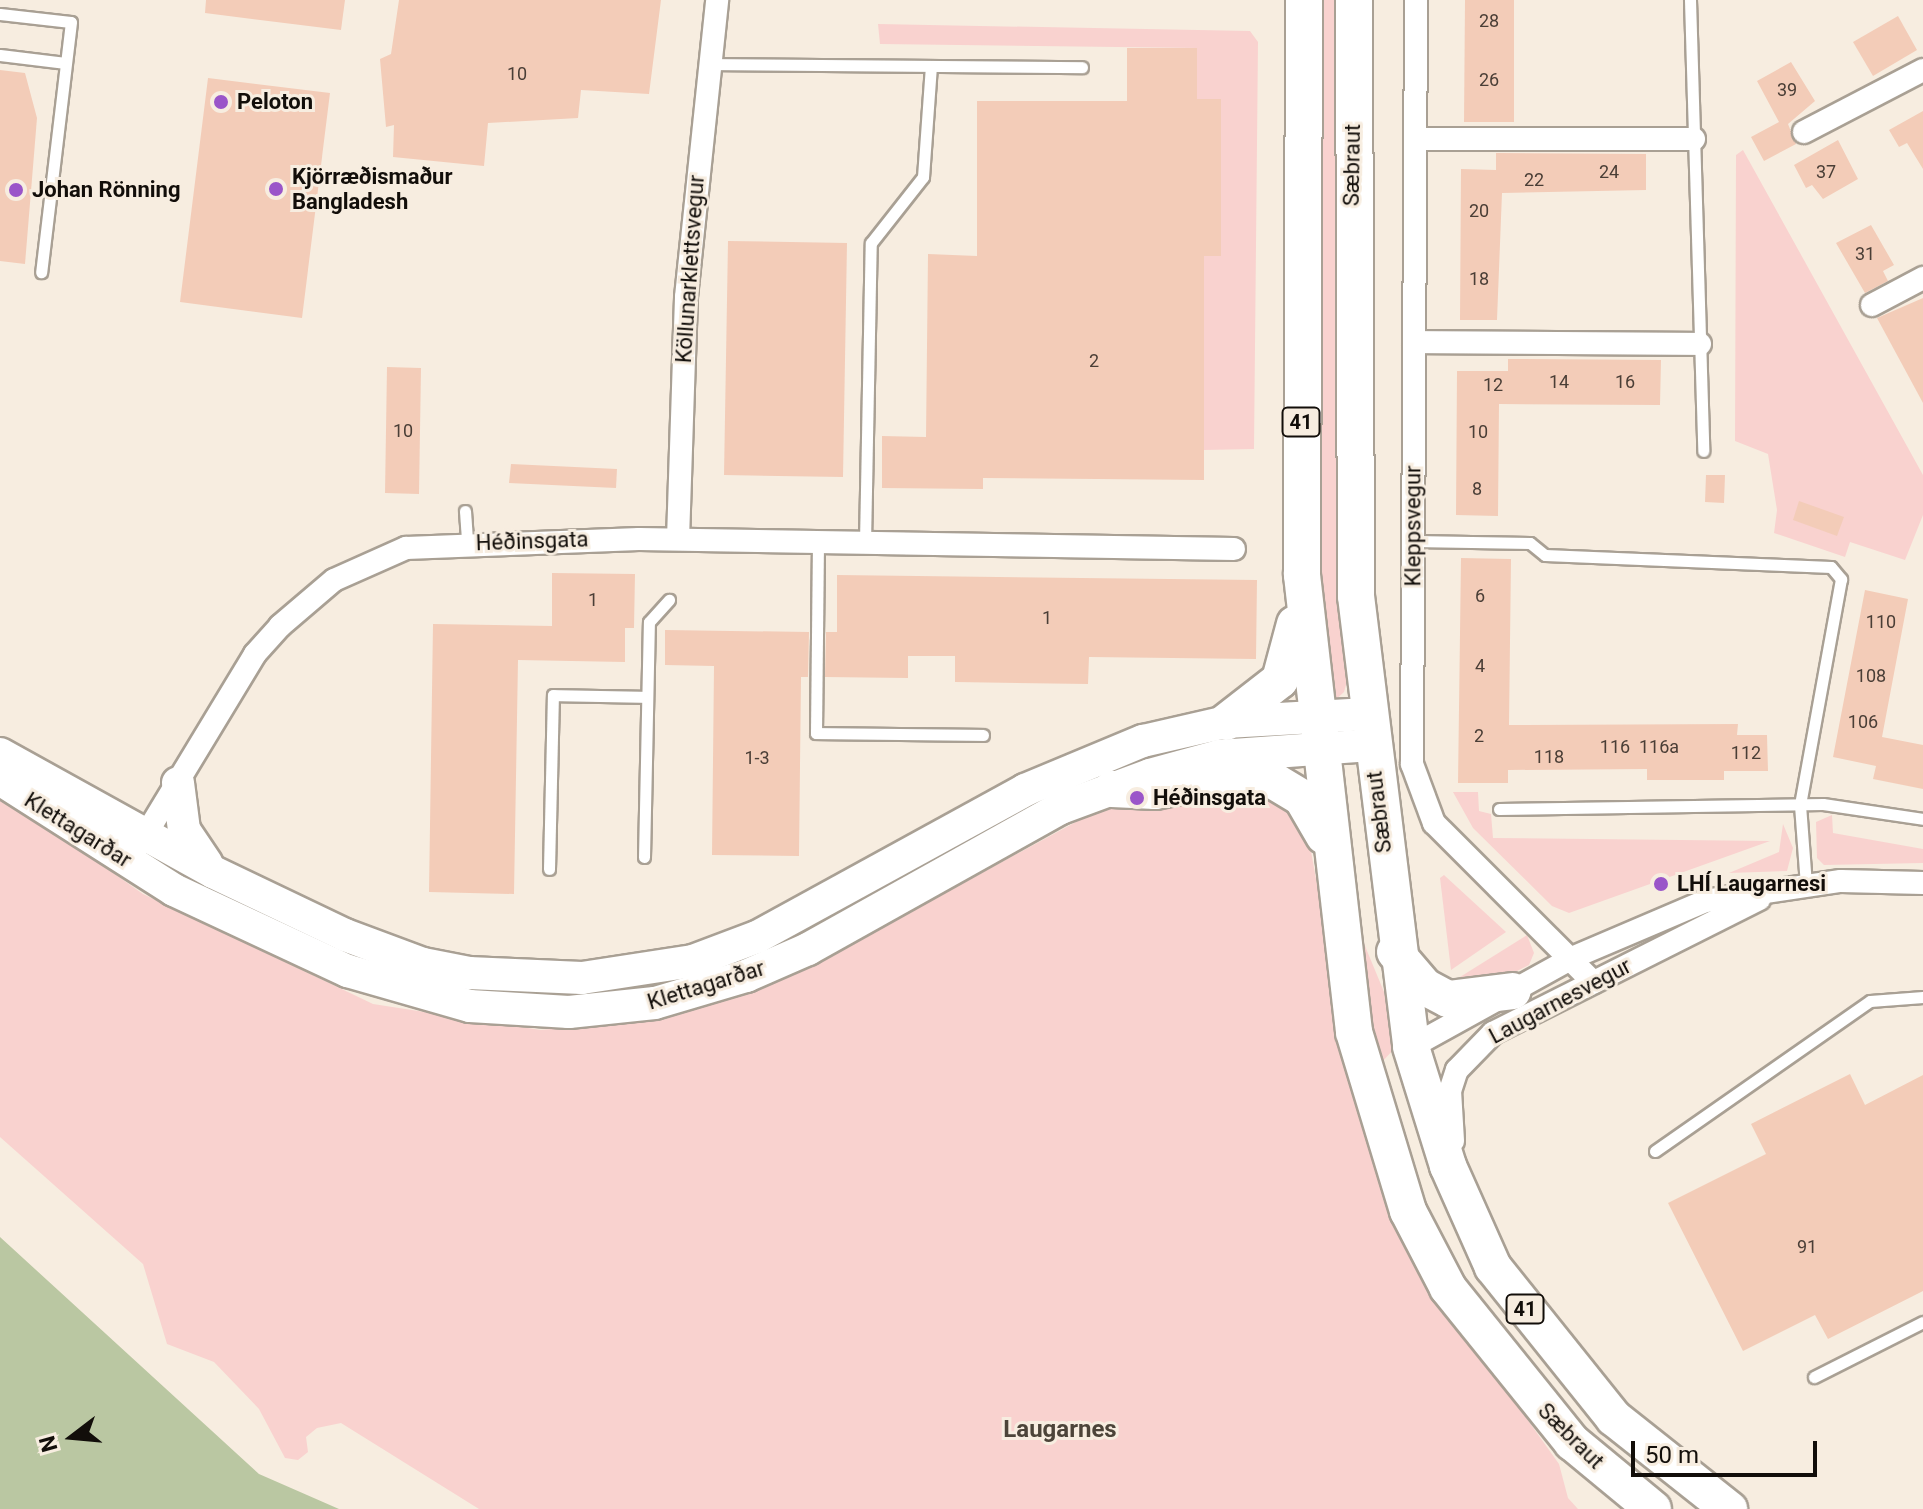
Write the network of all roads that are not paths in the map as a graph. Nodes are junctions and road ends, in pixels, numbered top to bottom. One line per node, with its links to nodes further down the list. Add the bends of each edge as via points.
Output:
1 (717, 0): 9 (street, Köllunarklettsvegur)
2 (1304, 0): 29 (main road, Sæbraut / 41)
3 (1354, 0): 33 (main road, Sæbraut / 41, via 1352,496)
4 (1416, 0): 14 (street, Kleppsvegur)
5 (1690, 0): 15 (lane)
6 (0, 14): 8 (lane, via 71,22)
7 (0, 55): 8 (lane)
8 (66, 63): 16 (lane)
9 (709, 64): 10 (lane); 23 (street, Köllunarklettsvegur, via 686,297)
10 (931, 66): 11 (lane); 26 (lane, via 923,177 871,243)
11 (1082, 67)
12 (1923, 70): 13 (street)
13 (1804, 132)
14 (1415, 139): 15 (street); 19 (street, Kleppsvegur)
15 (1694, 139): 20 (lane)
16 (41, 272)
17 (1923, 278): 18 (street)
18 (1872, 305)
19 (1414, 342): 20 (street); 25 (street, Kleppsvegur)
20 (1700, 344): 21 (lane)
21 (1703, 451)
22 (465, 511): 27 (lane)
23 (678, 539): 24 (street, Héðinsgata); 27 (street, Héðinsgata)
24 (818, 541): 26 (street, Héðinsgata); 35 (lane, via 816,733)
25 (1413, 541): 40 (lane, via 1530,543 1545,555 1831,567 1841,579); 52 (street, Kleppsvegur, via 1412,764 1417,789 1442,832)
26 (865, 542): 28 (street, Héðinsgata)
27 (467, 543): 38 (street, Héðinsgata, via 406,548 367,562 307,600 255,654)
28 (1234, 549)
29 (1302, 575): 32 (main road, via 1290,657 1280,680); 34 (main road, Sæbraut / 41)
30 (669, 600): 31 (lane, via 649,622)
31 (647, 697): 45 (lane); 47 (lane, via 553,695)
32 (1226, 722): 34 (main road, Klettagarðar); 48 (main road, Klettagarðar, via 1143,741 1025,790 757,937 693,961 619,975 503,977 423,964 345,935)
33 (1369, 729): 34 (main road, Klettagarðar); 51 (main road, Sæbraut / 41)
34 (1316, 734): 39 (main road, Klettagarðar, via 1219,756); 44 (main road, Sæbraut / 41)
35 (983, 735)
36 (0, 754): 43 (main road, Klettagarðar)
37 (0, 779): 46 (main road, Klettagarðar)
38 (178, 783): 43 (street, Héðinsgata); 48 (main road, via 184,830)
39 (1112, 789): 44 (main road, via 1155,791 1243,773 1274,781 1302,798); 46 (main road, Klettagarðar, via 1058,809 774,965 679,998 606,1010 503,1010 396,988 289,947)
40 (1800, 805): 41 (lane); 42 (lane); 50 (lane)
41 (1499, 809)
42 (1923, 819)
43 (147, 833): 46 (street, Héðinsgata); 48 (main road, Klettagarðar)
44 (1328, 843): 57 (main road, Sæbraut / 41, via 1352,1024)
45 (644, 857)
46 (128, 862)
47 (549, 869)
48 (213, 872)
49 (1923, 883): 50 (street, Laugarnesvegur)
50 (1799, 885): 52 (street, Laugarnesvegur, via 1705,901); 53 (street, Laugarnesvegur)
51 (1395, 952): 54 (main road, via 1425,987 1448,999); 56 (main road, Sæbraut / 41)
52 (1574, 957): 53 (street, Kleppsvegur); 54 (street, Laugarnesvegur)
53 (1593, 982): 59 (street, Laugarnesvegur, via 1493,1033 1457,1070 1450,1122)
54 (1513, 991): 56 (street, Laugarnesvegur)
55 (1923, 997): 58 (lane, via 1870,1001)
56 (1411, 1047): 57 (main road, via 1388,1069); 59 (main road, Sæbraut / 41)
57 (1371, 1103): 62 (main road, Sæbraut / 41, via 1408,1211 1448,1288 1572,1442)
58 (1655, 1151)
59 (1464, 1201): 63 (main road, Sæbraut / 41, via 1493,1267 1571,1372 1663,1462)
60 (1923, 1322): 61 (lane)
61 (1814, 1377)
62 (1653, 1509)
63 (1729, 1509)

